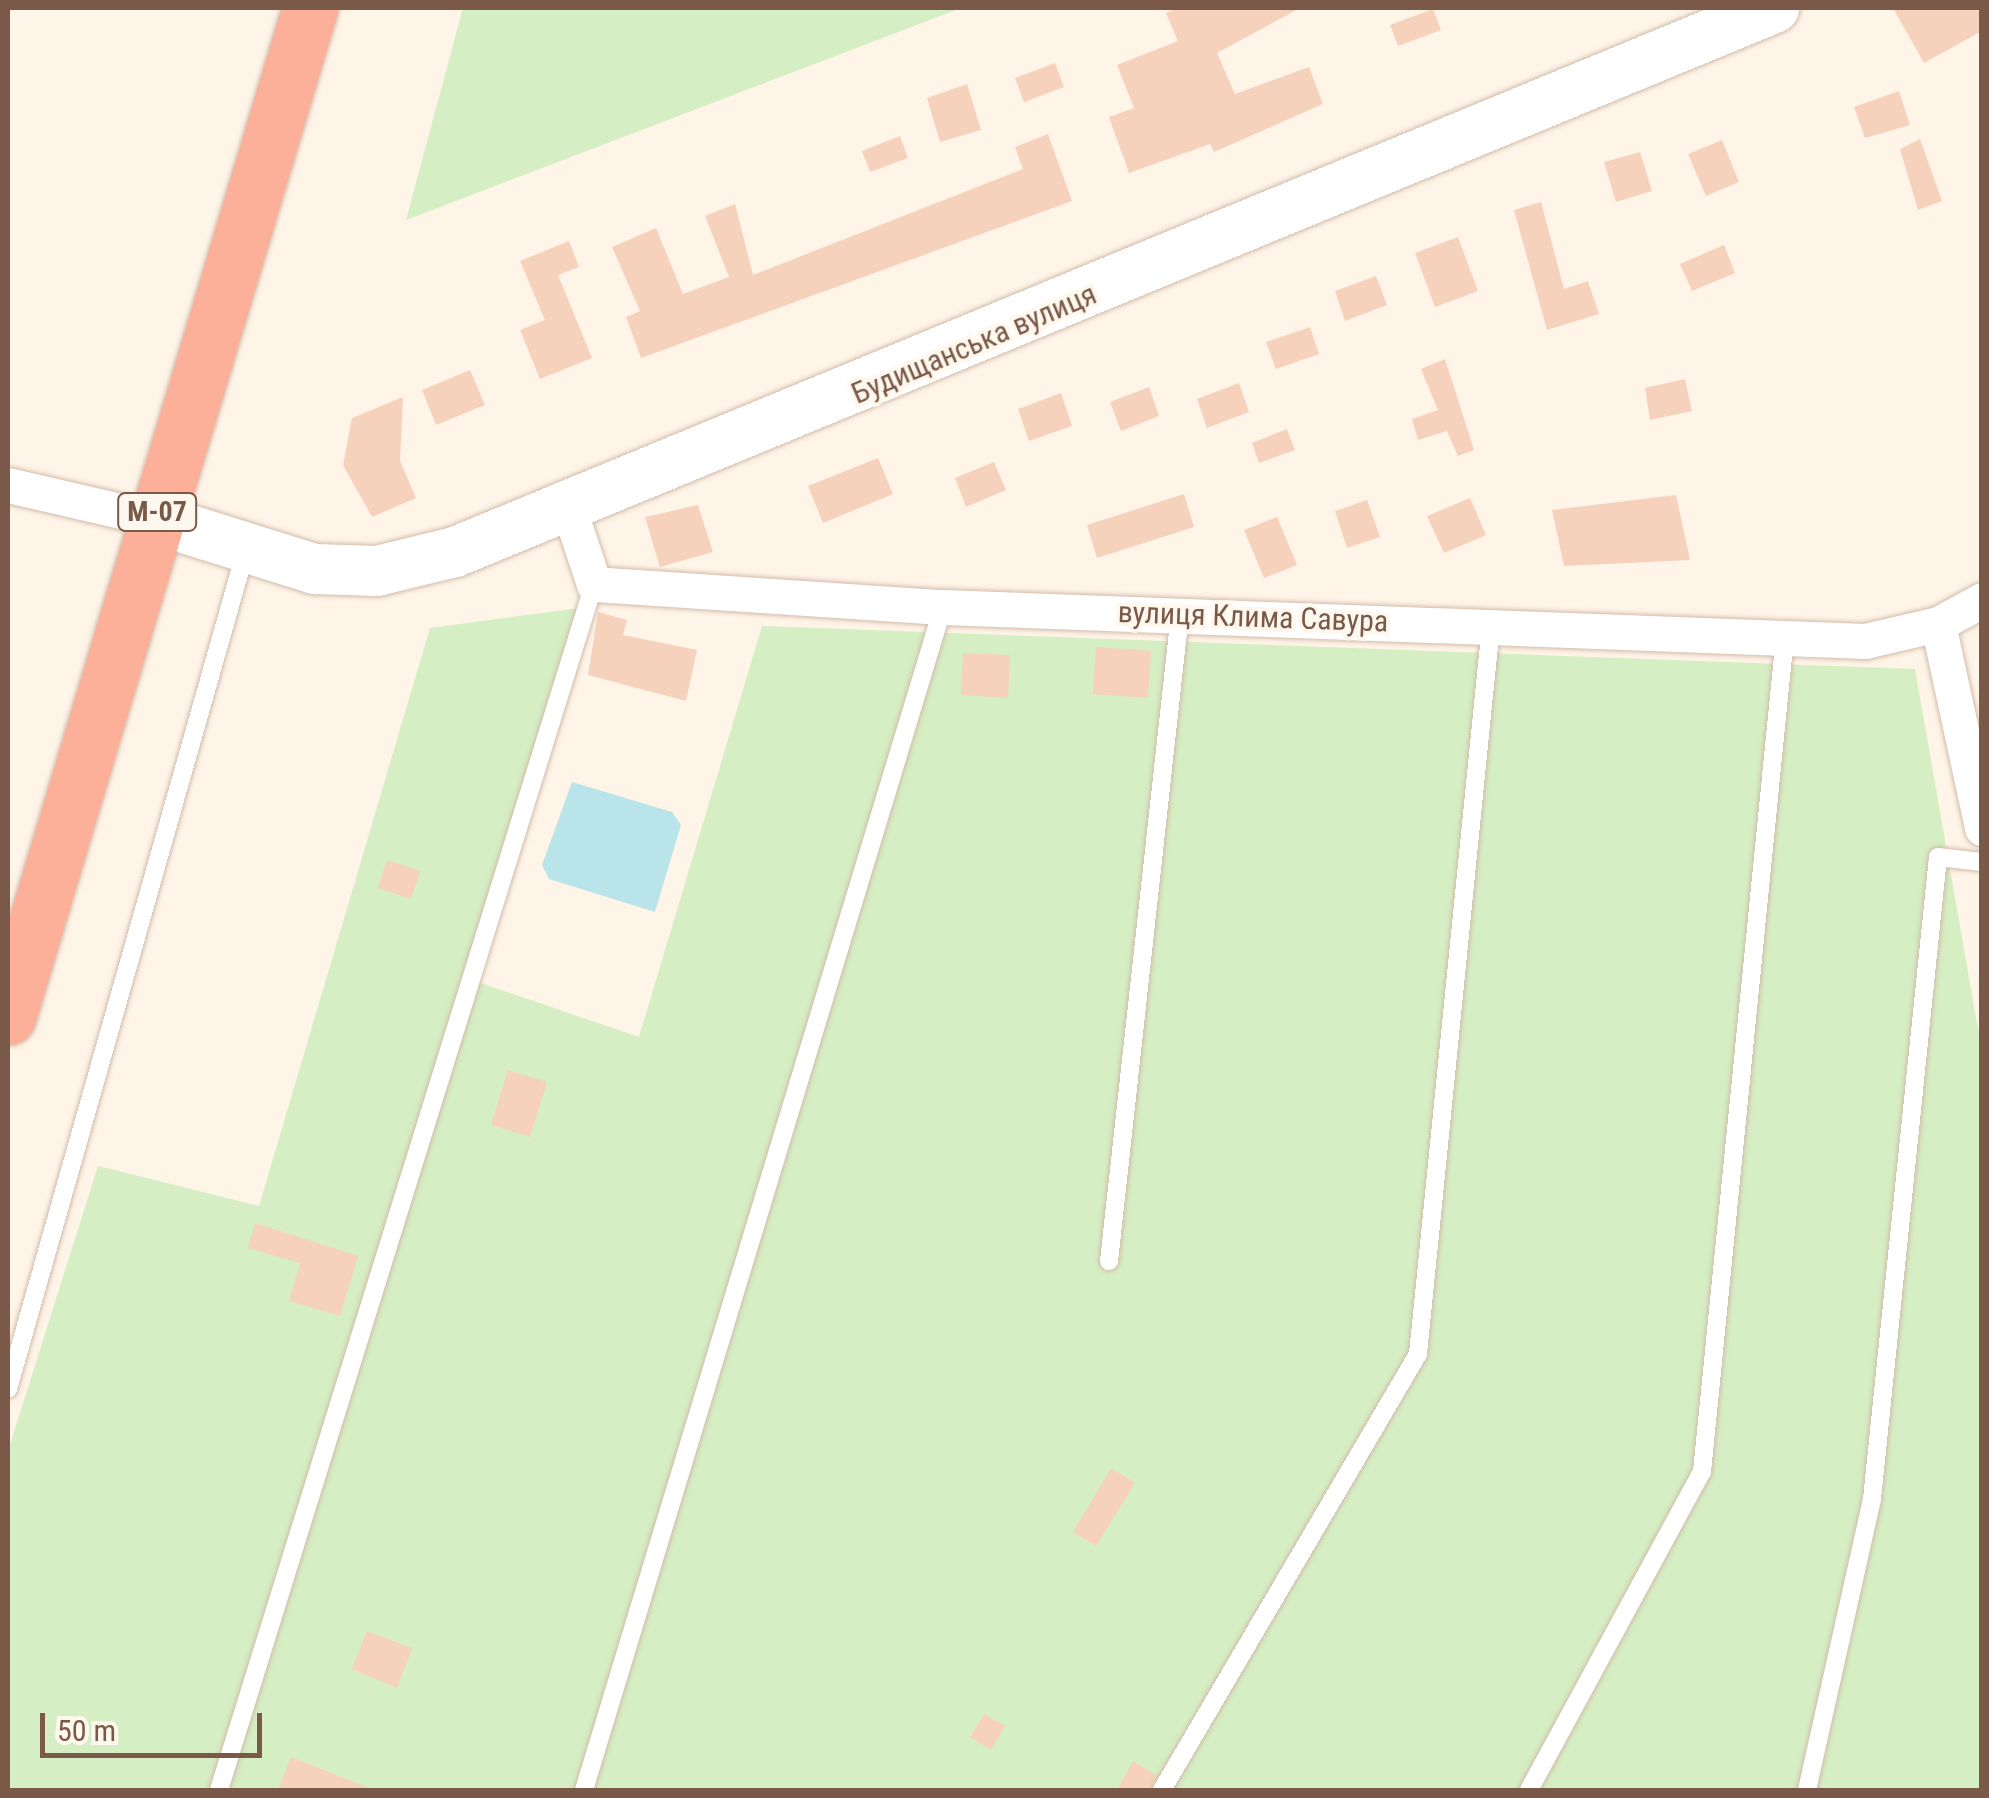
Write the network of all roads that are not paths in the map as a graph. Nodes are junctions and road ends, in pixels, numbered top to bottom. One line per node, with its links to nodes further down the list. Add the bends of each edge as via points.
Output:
1 (310, 8): 5 (highway, М-07)
2 (1774, 8): 4 (street, Будищанська вулиця)
3 (8, 485): 5 (street)
4 (570, 512): 6 (street, Будищанська вулиця, via 378,571 315,568); 7 (street)
5 (155, 519): 6 (street, Будищанська вулиця); 16 (highway, М-07)
6 (246, 546): 18 (lane)
7 (594, 584): 9 (street, вулиця Клима Савура); 19 (lane)
8 (1982, 600): 11 (street, вулиця Клима Савура)
9 (942, 607): 10 (street, вулиця Клима Савура); 20 (lane)
10 (1180, 614): 12 (street, вулиця Клима Савура); 17 (lane)
11 (1938, 624): 13 (street, вулиця Клима Савура, via 1866,640); 14 (street)
12 (1490, 625): 13 (street, вулиця Клима Савура); 21 (lane, via 1418,1354)
13 (1784, 636): 22 (lane, via 1702,1472)
14 (1982, 828)
15 (1982, 862): 23 (lane, via 1938,857 1872,1500)
16 (10, 999)
17 (1109, 1262)
18 (8, 1389)
19 (219, 1790)
20 (584, 1790)
21 (1162, 1790)
22 (1529, 1790)
23 (1807, 1790)

